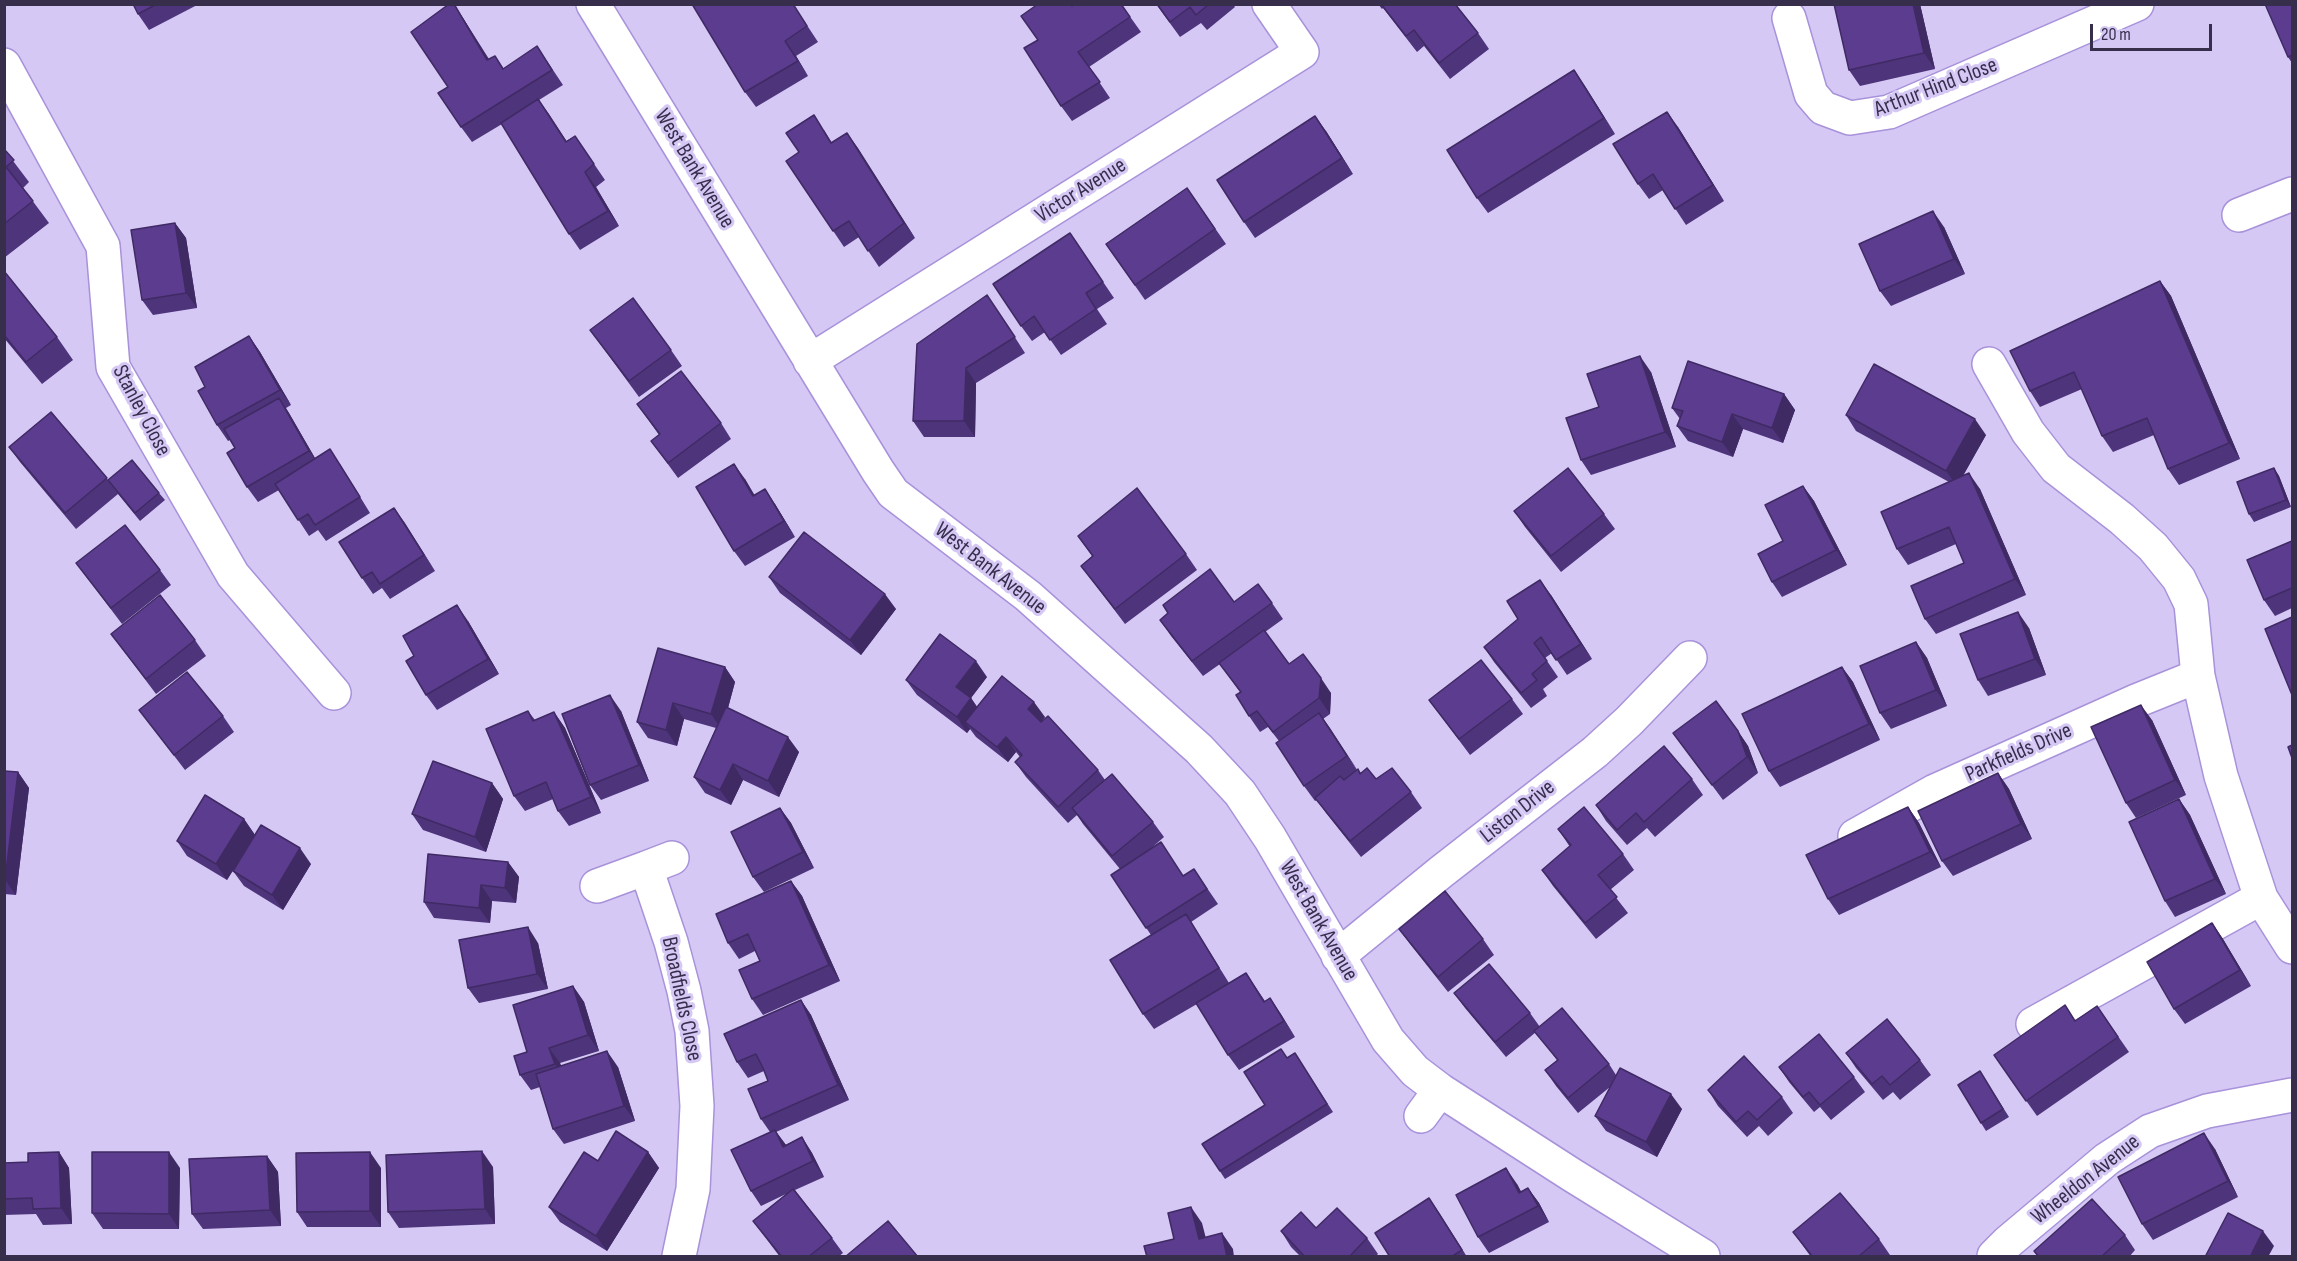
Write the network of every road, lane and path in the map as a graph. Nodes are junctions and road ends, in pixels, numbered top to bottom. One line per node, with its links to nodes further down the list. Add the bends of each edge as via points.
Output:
1 (593, 4): 8 (street, West Bank Avenue)
2 (1269, 4): 8 (street, Victor Avenue, via 1302,52)
3 (2137, 4): 4 (street, Arthur Hind Close, via 1889,112 1850,118 1823,108 1811,94)
4 (1789, 18)
5 (4, 65): 12 (street, Stanley Close, via 103,246 113,367 233,575)
6 (2292, 194): 7 (street)
7 (2239, 215)
8 (810, 361): 17 (street, West Bank Avenue, via 893,493 1036,603 1199,749 1240,793)
9 (1989, 364): 11 (street, via 2028,432 2056,468 2122,519 2179,579 2191,604)
10 (1690, 658): 17 (street, Liston Drive, via 1595,752)
11 (2198, 676): 13 (street, Parkfields Drive, via 1935,791); 15 (street, via 2221,776)
12 (334, 693)
13 (1844, 842)
14 (597, 886): 20 (street, Broadfields Close, via 659,863 696,1069 693,1189)
15 (2261, 898): 16 (street); 18 (street)
16 (2292, 947)
17 (1338, 956): 21 (street, West Bank Avenue, via 1400,1056 1415,1071 1431,1103)
18 (2033, 1024)
19 (2292, 1095): 22 (street, Wheeldon Avenue, via 2207,1111 2151,1131 2107,1159)
20 (679, 1257)
21 (1703, 1257)
22 (1994, 1257)

